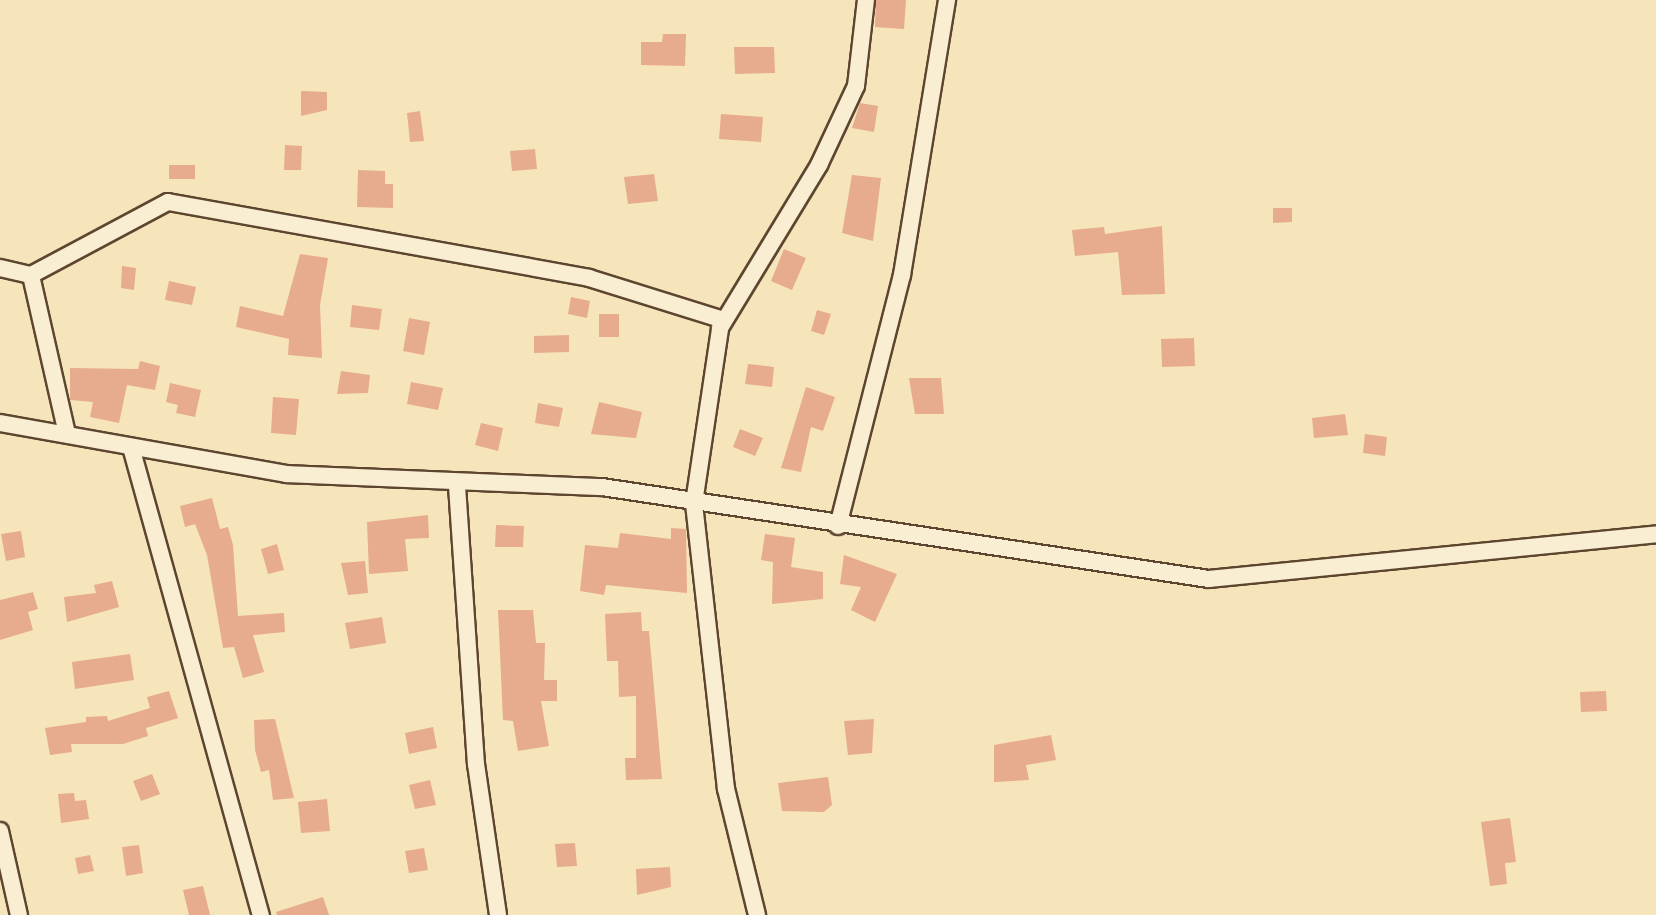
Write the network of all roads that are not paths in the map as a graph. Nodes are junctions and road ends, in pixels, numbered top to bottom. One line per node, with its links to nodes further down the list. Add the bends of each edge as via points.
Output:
1 (866, 0): 5 (street, via 856,86 819,164)
2 (947, 0): 11 (street, via 897,301)
3 (0, 268): 4 (street)
4 (32, 275): 5 (street, via 168,202 589,278); 7 (street)
5 (724, 320): 10 (street, via 714,349)
6 (0, 423): 7 (street)
7 (67, 434): 8 (street)
8 (131, 447): 9 (street, via 322,479); 15 (street)
9 (457, 486): 10 (street, via 602,487); 16 (street, via 476,764)
10 (694, 503): 11 (street); 17 (street, via 726,789)
11 (838, 526): 12 (street, via 1230,580 1299,566 1477,555)
12 (1656, 534)
13 (0, 831): 14 (street)
14 (19, 915)
15 (261, 915)
16 (498, 915)
17 (757, 915)

